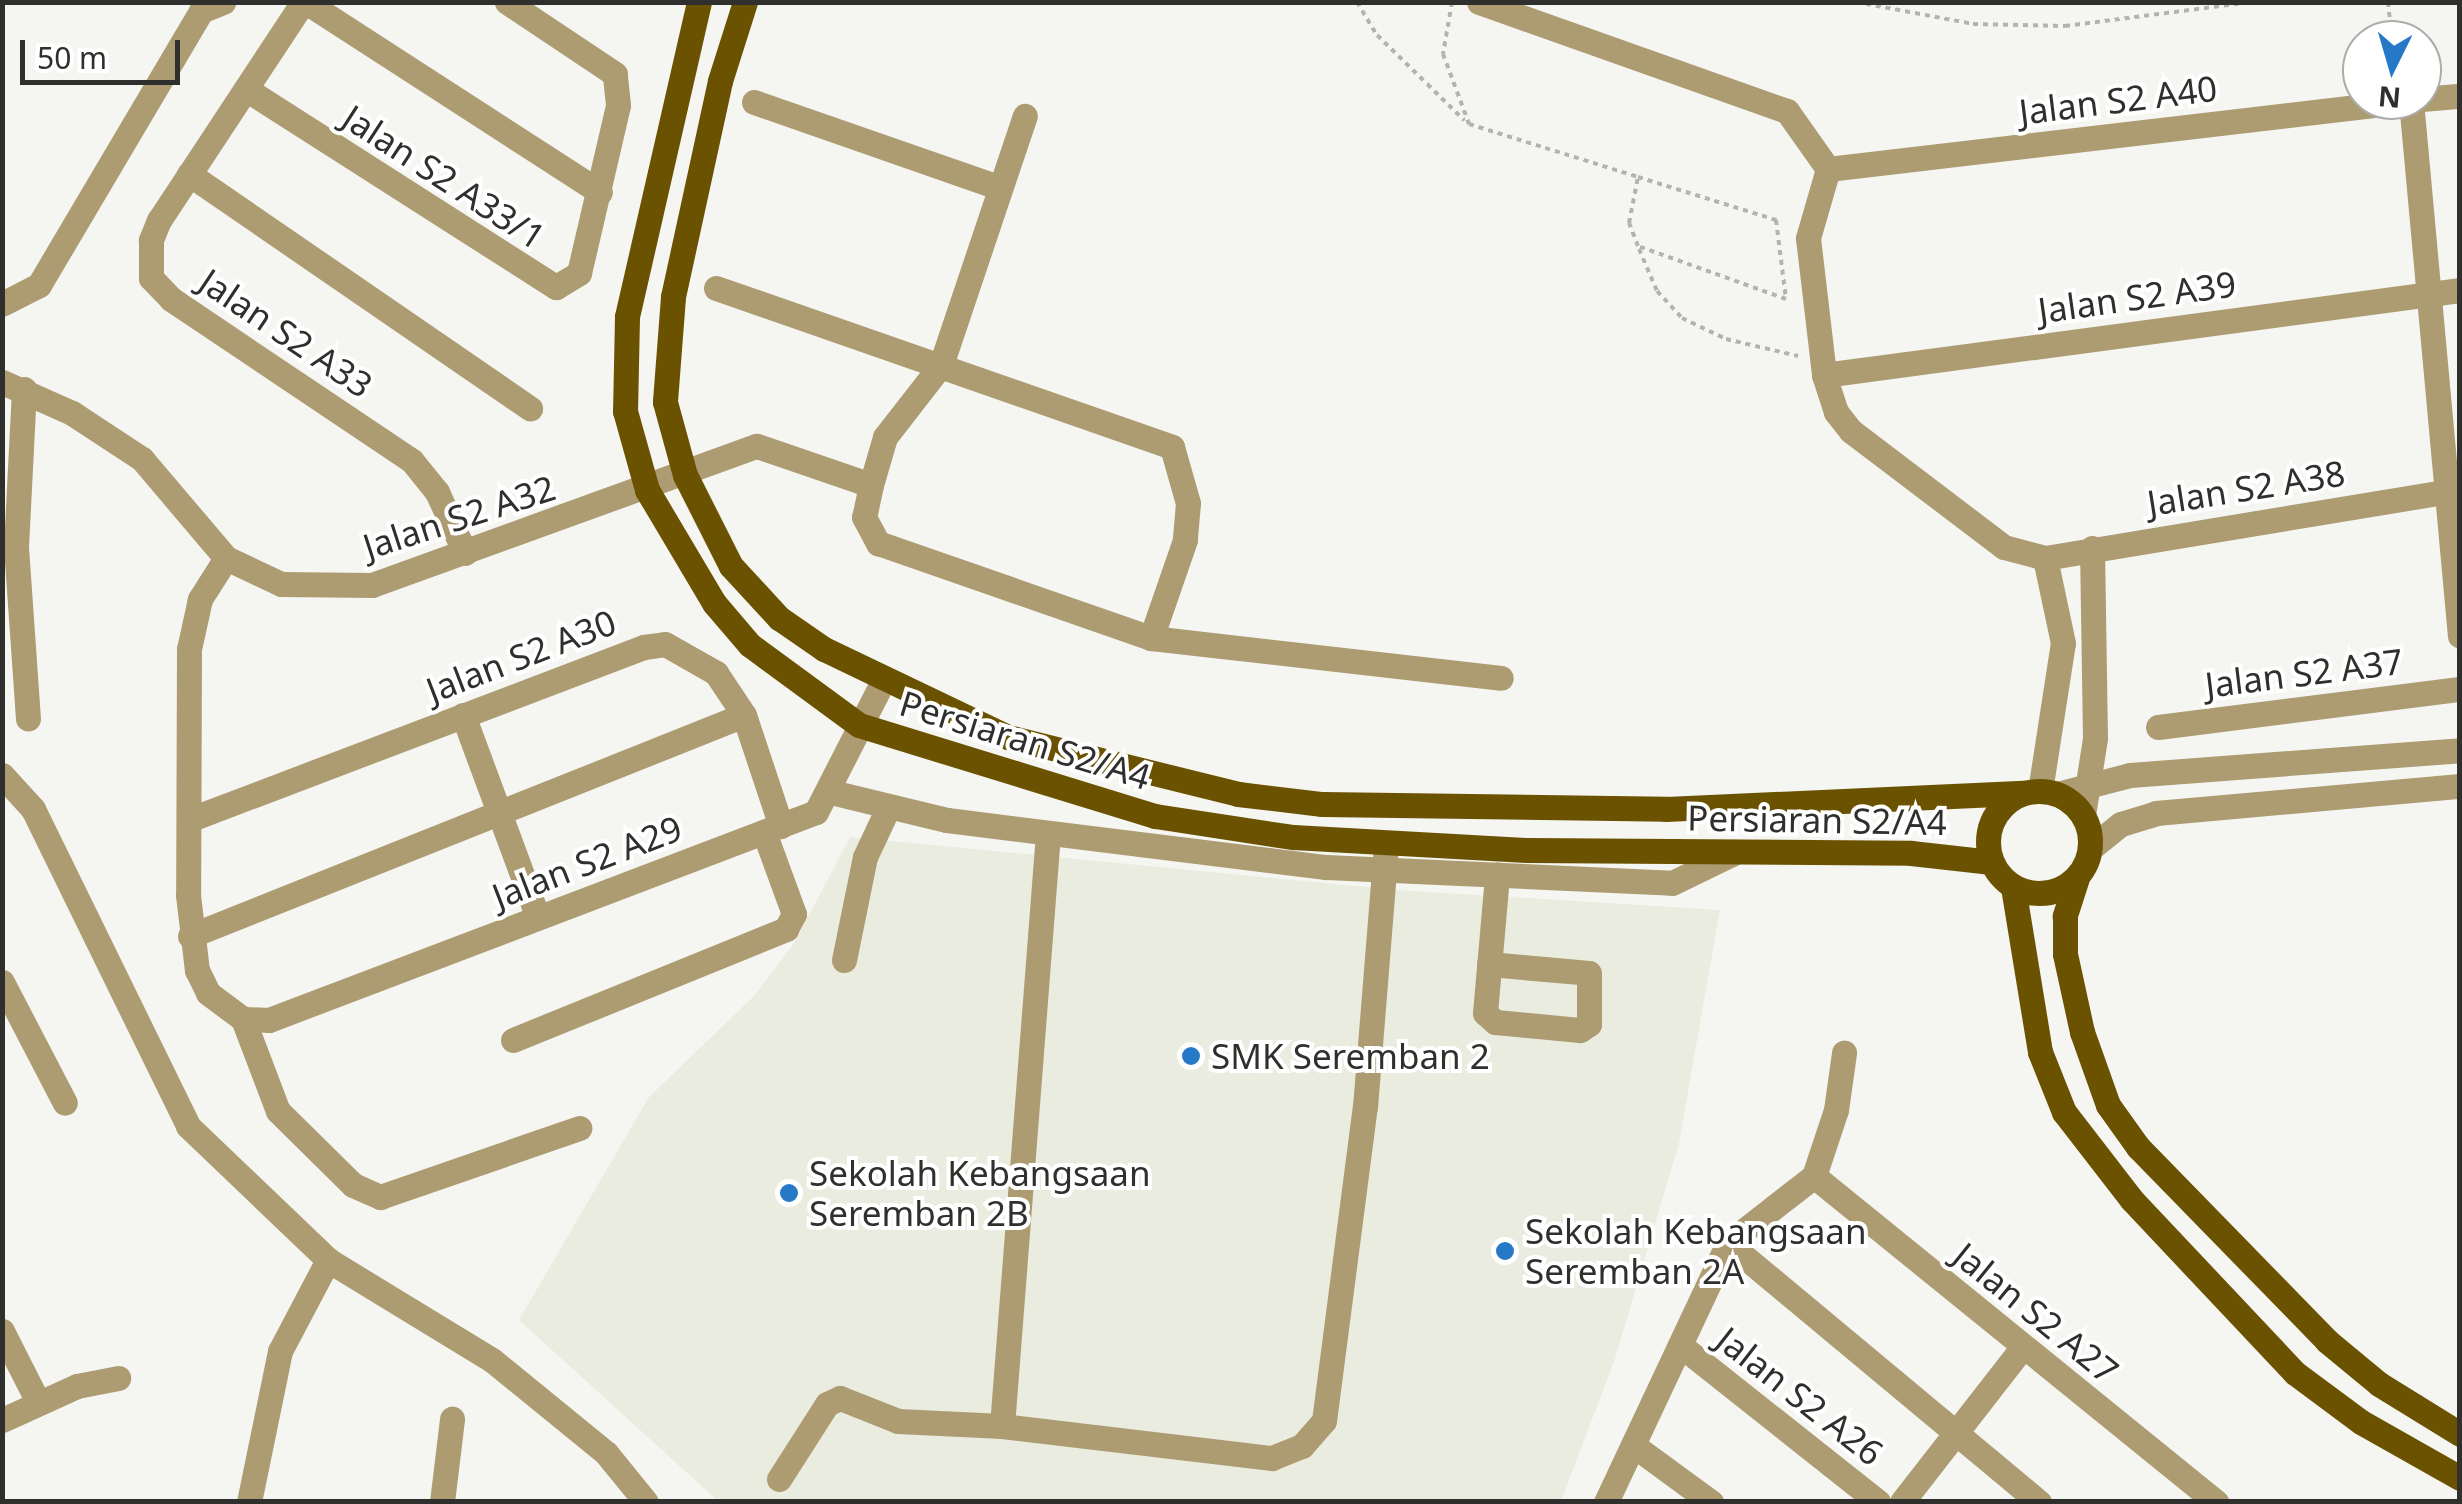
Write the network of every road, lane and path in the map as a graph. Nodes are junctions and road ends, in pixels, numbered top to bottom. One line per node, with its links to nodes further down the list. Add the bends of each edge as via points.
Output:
1 (304, 2): 11 (street, Jalan S2 A33); 21 (street)
2 (507, 2): 21 (street, via 615,74 618,105)
3 (744, 2): 31 (main road, Persiaran S2/A4, via 720,82 666,342 665,402)
4 (1357, 2): 16 (path, via 1377,35)
5 (1452, 2): 16 (path, via 1443,54)
6 (1479, 2): 17 (street, via 1787,111)
7 (1856, 2): 8 (path, via 1973,24 2065,26)
8 (2253, 2)
9 (202, 5): 26 (street, via 39,285)
10 (694, 8): 33 (main road, Persiaran S2/A4, via 627,316 624,412)
11 (246, 89): 18 (street, Jalan S2 A33); 21 (street, Jalan S2 A33/1, via 556,287 579,273)
12 (754, 102): 20 (street)
13 (2342, 109): 17 (street, Jalan S2 A40)
14 (1024, 116): 20 (street)
15 (2417, 120): 25 (street)
16 (1468, 124): 19 (path)
17 (1828, 169): 28 (street, via 1808,238)
18 (189, 174): 30 (street); 36 (street, Jalan S2 A33, via 151,240 152,278 171,299 412,461 438,492)
19 (1638, 177): 22 (path, via 1629,223); 22 (path, via 1776,220 1786,299)
20 (998, 188): 27 (street)
21 (600, 192)
22 (1638, 246): 28 (path, via 1657,291 1682,318 1726,339)
23 (716, 288): 27 (street)
24 (2460, 290): 25 (street, Jalan S2 A39)
25 (2427, 292): 28 (street, Jalan S2 A39); 34 (street)
26 (2, 304)
27 (941, 365): 32 (street, via 886,438); 40 (street, via 1172,447 1188,503 1185,540)
28 (1823, 368): 38 (street, via 1836,412 1850,431 2004,547)
29 (13, 385): 37 (street, Jalan S2 A32, via 142,459); 46 (street)
30 (530, 408)
31 (685, 475): 32 (street, Jalan S2 A32, via 757,446); 33 (street, Jalan S2 A32); 42 (main road, Persiaran S2/A4, via 731,566 780,618)
32 (870, 485): 40 (street, via 864,518 878,542)
33 (647, 490): 36 (street, Jalan S2 A32); 47 (main road, Persiaran S2/A4, via 684,560 750,645)
34 (2453, 490): 35 (street, Jalan S2 A38); 39 (street)
35 (2092, 548): 38 (street, Jalan S2 A38); 49 (street)
36 (466, 553): 37 (street, Jalan S2 A32, via 372,585 335,589 282,584)
37 (226, 558): 60 (street, via 200,598 189,649)
38 (2045, 558): 56 (street, via 2062,643)
39 (2460, 636)
40 (1152, 638): 41 (street)
41 (1501, 678)
42 (883, 682): 47 (street); 56 (main road, Persiaran S2/A4, via 1008,737 1118,769 1322,804 1666,809)
43 (2460, 689): 48 (street, Jalan S2 A37)
44 (463, 715): 45 (street, Jalan S2 A30, via 666,644 716,673); 58 (street); 60 (street, Jalan S2 A30)
45 (744, 715): 58 (street); 61 (street, Jalan S2 A30)
46 (28, 719)
47 (859, 725): 55 (street); 65 (main road, Persiaran S2/A4, via 1155,816)
48 (2158, 727)
49 (2095, 738): 51 (street, via 2110,762); 53 (street)
50 (2460, 750): 51 (street)
51 (2130, 775): 53 (street)
52 (2, 776): 82 (street, via 33,809 188,1126)
53 (2089, 784): 56 (street); 59 (street)
54 (2460, 786): 63 (street, via 2156,814 2121,824)
55 (831, 792): 57 (street); 61 (street, Jalan S2 A29, via 816,812)
56 (2040, 792): 59 (main road); 66 (main road, via 2008,800 1989,828)
57 (888, 808): 62 (street); 72 (street, via 865,857)
58 (500, 811): 70 (street); 71 (street)
59 (2083, 815): 63 (main road)
60 (191, 818): 71 (street)
61 (772, 829): 70 (street, Jalan S2 A29); 76 (street, Jalan S2 A30, via 794,914 786,928)
62 (1048, 834): 65 (street); 90 (street)
63 (2091, 848): 68 (main road)
64 (1736, 852): 65 (main road, Persiaran S2/A4); 66 (main road, Persiaran S2/A4, via 1911,853); 67 (street, via 1672,882)
65 (1385, 857): 67 (street); 90 (street, via 1365,1107 1324,1421 1302,1446 1272,1458)
66 (1991, 862): 69 (main road)
67 (1496, 876): 73 (street)
68 (2077, 878): 69 (main road, via 2047,893); 91 (main road, via 2065,916 2065,954 2082,1032 2108,1105 2138,1147 2327,1341)
69 (2013, 887): 94 (main road, via 2040,1052 2064,1112 2132,1200 2295,1372 2361,1422)
70 (538, 918): 75 (street, Jalan S2 A29, via 269,1020)
71 (190, 936): 75 (street, via 208,993)
72 (844, 960)
73 (1489, 964)
74 (3, 982): 78 (street)
75 (243, 1019): 79 (street, via 278,1110 353,1185 380,1197)
76 (513, 1040)
77 (1844, 1053): 80 (street, via 1836,1110)
78 (64, 1103)
79 (579, 1128)
80 (1814, 1176): 81 (street); 85 (street, Jalan S2 A27)
81 (1728, 1243): 84 (street); 92 (street)
82 (328, 1260): 96 (street, via 280,1351); 98 (street, via 492,1360 606,1452)
83 (2, 1331): 87 (street)
84 (1680, 1345): 93 (street); 101 (street, Jalan S2 A26)
85 (2022, 1348): 92 (street); 104 (street, Jalan S2 A27)
86 (118, 1378): 87 (street)
87 (38, 1402): 89 (street)
88 (452, 1418): 97 (street)
89 (2, 1420)
90 (1002, 1426): 95 (street, via 898,1421 840,1398 828,1404)
91 (2460, 1434)
92 (1955, 1437): 102 (street); 103 (street)
93 (1633, 1444): 99 (street); 100 (street)
94 (2460, 1478)
95 (779, 1479)
96 (249, 1502)
97 (442, 1502)
98 (646, 1502)
99 (1606, 1502)
100 (1711, 1502)
101 (1878, 1502)
102 (1902, 1502)
103 (2039, 1502)
104 (2216, 1502)

